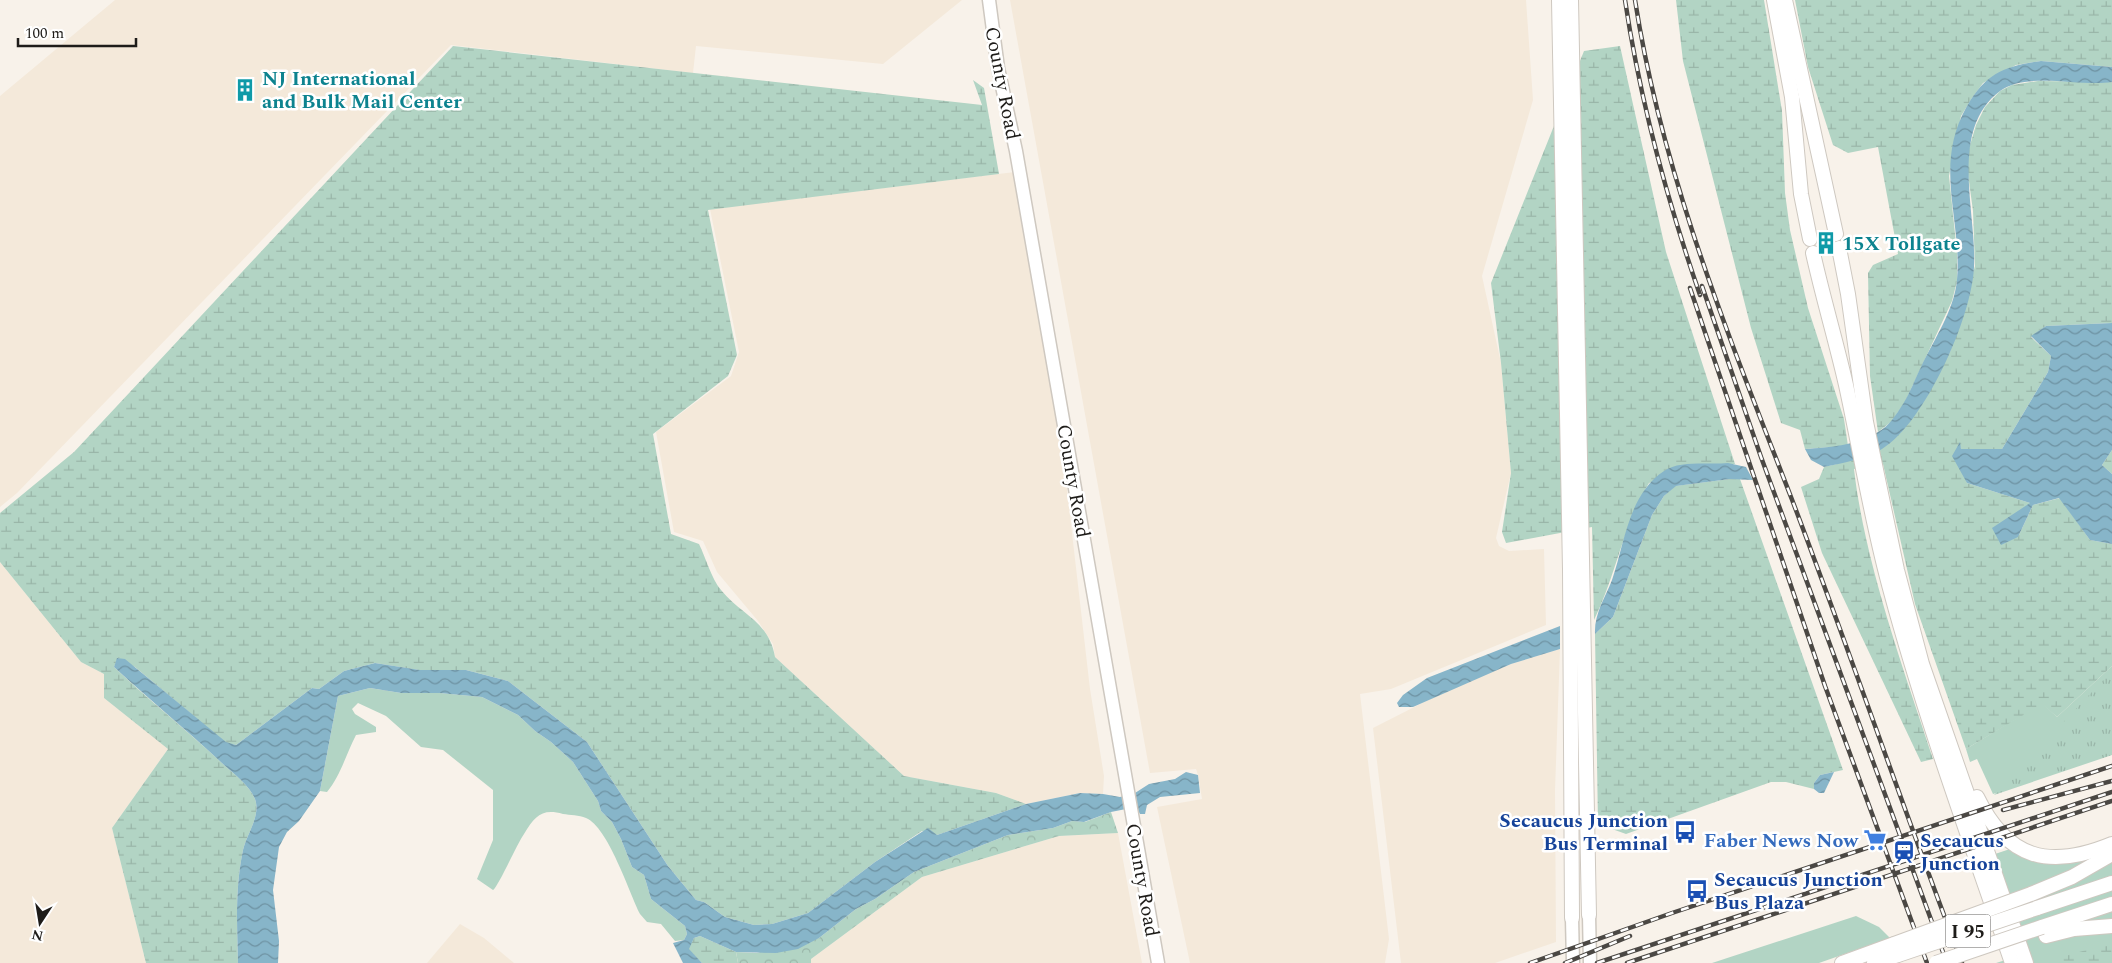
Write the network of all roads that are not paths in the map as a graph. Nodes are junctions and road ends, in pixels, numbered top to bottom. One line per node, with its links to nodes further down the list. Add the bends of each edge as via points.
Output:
1 (989, 0): 18 (main road, County Road, via 998,68 1016,151)
2 (1559, 0): 14 (highway, via 1570,569)
3 (1571, 0): 13 (highway)
4 (1774, 0): 6 (highway, via 1792,97 1800,188 1812,246)
5 (1785, 0): 6 (highway, via 1848,294)
6 (1860, 423): 7 (highway)
7 (1870, 474): 8 (highway); 24 (highway, via 1882,557 1900,625)
8 (1914, 631): 9 (highway, via 1970,783 1999,833 2022,850 2045,856 2080,854); 25 (highway, via 1922,664)
9 (2112, 844)
10 (2112, 854): 17 (highway, bridge, via 2079,873)
11 (2112, 883): 17 (highway, I 95, bridge)
12 (2112, 904): 16 (highway)
13 (1589, 915): 20 (main road)
14 (1572, 918): 19 (main road)
15 (2111, 926): 16 (highway)
16 (2044, 932): 23 (highway, I 95, bridge, via 1986,946)
17 (1896, 949): 21 (highway); 22 (highway, I 95)
18 (1158, 963)
19 (1573, 963)
20 (1590, 963)
21 (1842, 963)
22 (1874, 963)
23 (1936, 963)
24 (2012, 963)
25 (2026, 963)

